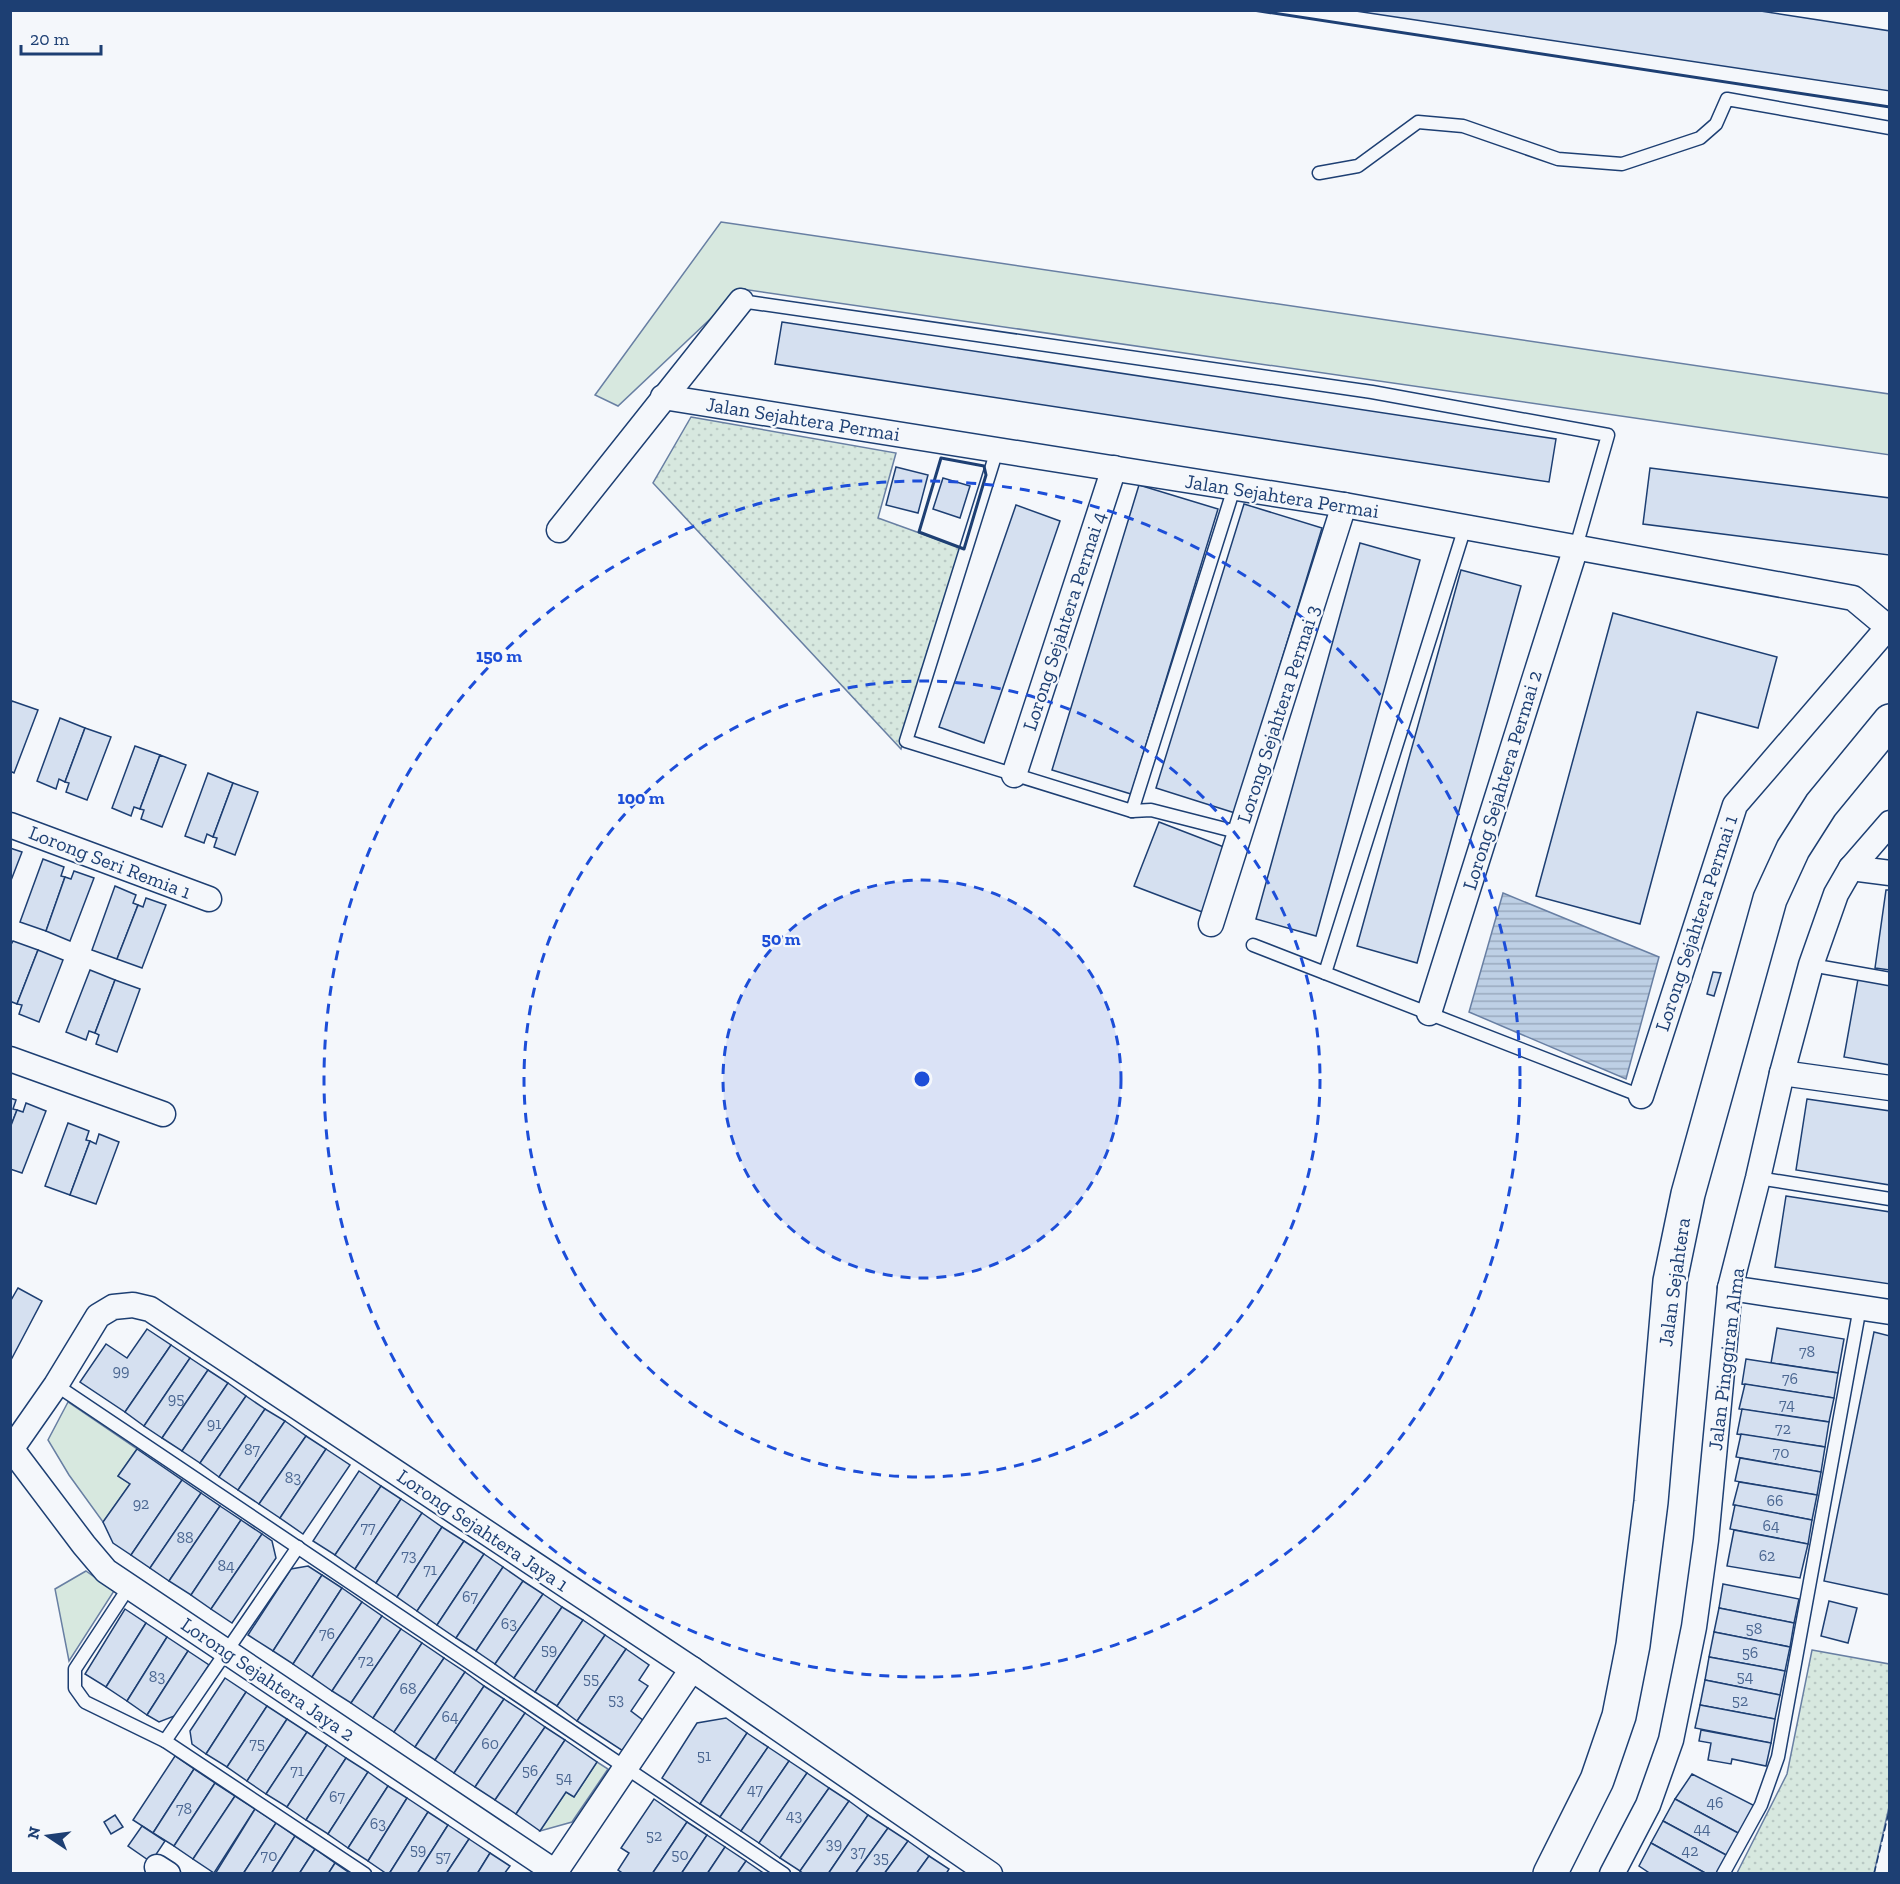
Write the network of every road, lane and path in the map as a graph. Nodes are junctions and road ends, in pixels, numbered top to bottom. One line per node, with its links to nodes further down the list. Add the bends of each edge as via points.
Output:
1 (1890, 128): 2 (lane, via 1727,99 1716,124 1700,138 1622,164 1558,159 1463,126 1418,122 1358,166)
2 (1319, 173)
3 (741, 301): 4 (street); 11 (lane, via 1372,392 1608,435)
4 (663, 397): 5 (street, Jalan Sejahtera Permai); 10 (street)
5 (997, 450): 6 (street, Jalan Sejahtera Permai); 14 (lane, via 906,741)
6 (1114, 468): 7 (street, Jalan Sejahtera Permai); 14 (street, Lorong Sejahtera Permai 4)
7 (1234, 488): 8 (street, Jalan Sejahtera Permai); 15 (lane)
8 (1344, 505): 9 (street, Jalan Sejahtera Permai); 18 (street, Lorong Sejahtera Permai 3)
9 (1465, 527): 11 (street, Jalan Sejahtera Permai); 25 (lane)
10 (559, 530)
11 (1576, 548): 12 (street, Jalan Sejahtera Permai, via 1853,598); 27 (street, Lorong Sejahtera Permai 2)
12 (1889, 627): 31 (street, Lorong Sejahtera Permai 1, via 1735,805)
13 (1890, 721): 50 (main road, Jalan Sejahtera, via 1821,805 1793,849 1770,899 1688,1194 1670,1281 1651,1502 1633,1645 1619,1716 1597,1780)
14 (1014, 775): 15 (lane)
15 (1132, 811): 18 (lane, via 1151,810)
16 (10, 825): 21 (street, Lorong Seri Remia 1)
17 (1889, 825): 19 (street, Jalan Pinggiran Alma)
18 (1241, 833): 22 (street, Lorong Sejahtera Permai 3)
19 (1851, 868): 20 (street); 24 (street, Jalan Pinggiran Alma, via 1836,894)
20 (1890, 873)
21 (209, 900)
22 (1211, 924)
23 (1253, 945): 25 (lane)
24 (1811, 965): 26 (lane); 29 (street, Jalan Pinggiran Alma)
25 (1324, 973): 27 (lane)
26 (1890, 978)
27 (1429, 1013): 31 (lane)
28 (10, 1059): 32 (street)
29 (1782, 1073): 30 (street); 33 (street, Jalan Pinggiran Alma)
30 (1890, 1088)
31 (1641, 1096)
32 (163, 1114)
33 (1758, 1178): 34 (lane); 35 (street, Jalan Pinggiran Alma)
34 (1890, 1199)
35 (1730, 1288): 36 (street); 51 (street, Jalan Pinggiran Alma, via 1706,1540 1671,1740 1648,1805)
36 (1860, 1307): 37 (street); 52 (lane, via 1778,1757 1761,1805)
37 (1890, 1312)
38 (56, 1384): 39 (street, Lorong Sejahtera Jaya 1); 40 (lane); 43 (street, Lorong Sejahtera Jaya 1, via 98,1316 113,1306 150,1309)
39 (11, 1448): 41 (street, Lorong Sejahtera Jaya 2, via 106,1571)
40 (298, 1547): 42 (lane); 45 (lane)
41 (129, 1587): 42 (street, Lorong Sejahtera Jaya 2); 44 (lane, via 75,1669 75,1688 85,1702)
42 (227, 1651): 44 (lane); 46 (street, Lorong Sejahtera Jaya 2)
43 (692, 1669): 45 (street); 47 (street, Lorong Sejahtera Jaya 1)
44 (165, 1741): 48 (lane)
45 (626, 1768): 46 (street); 49 (lane)
46 (556, 1873)
47 (989, 1873)
48 (365, 1874)
49 (784, 1874)
50 (1550, 1874)
51 (1612, 1874)
52 (1724, 1874)

